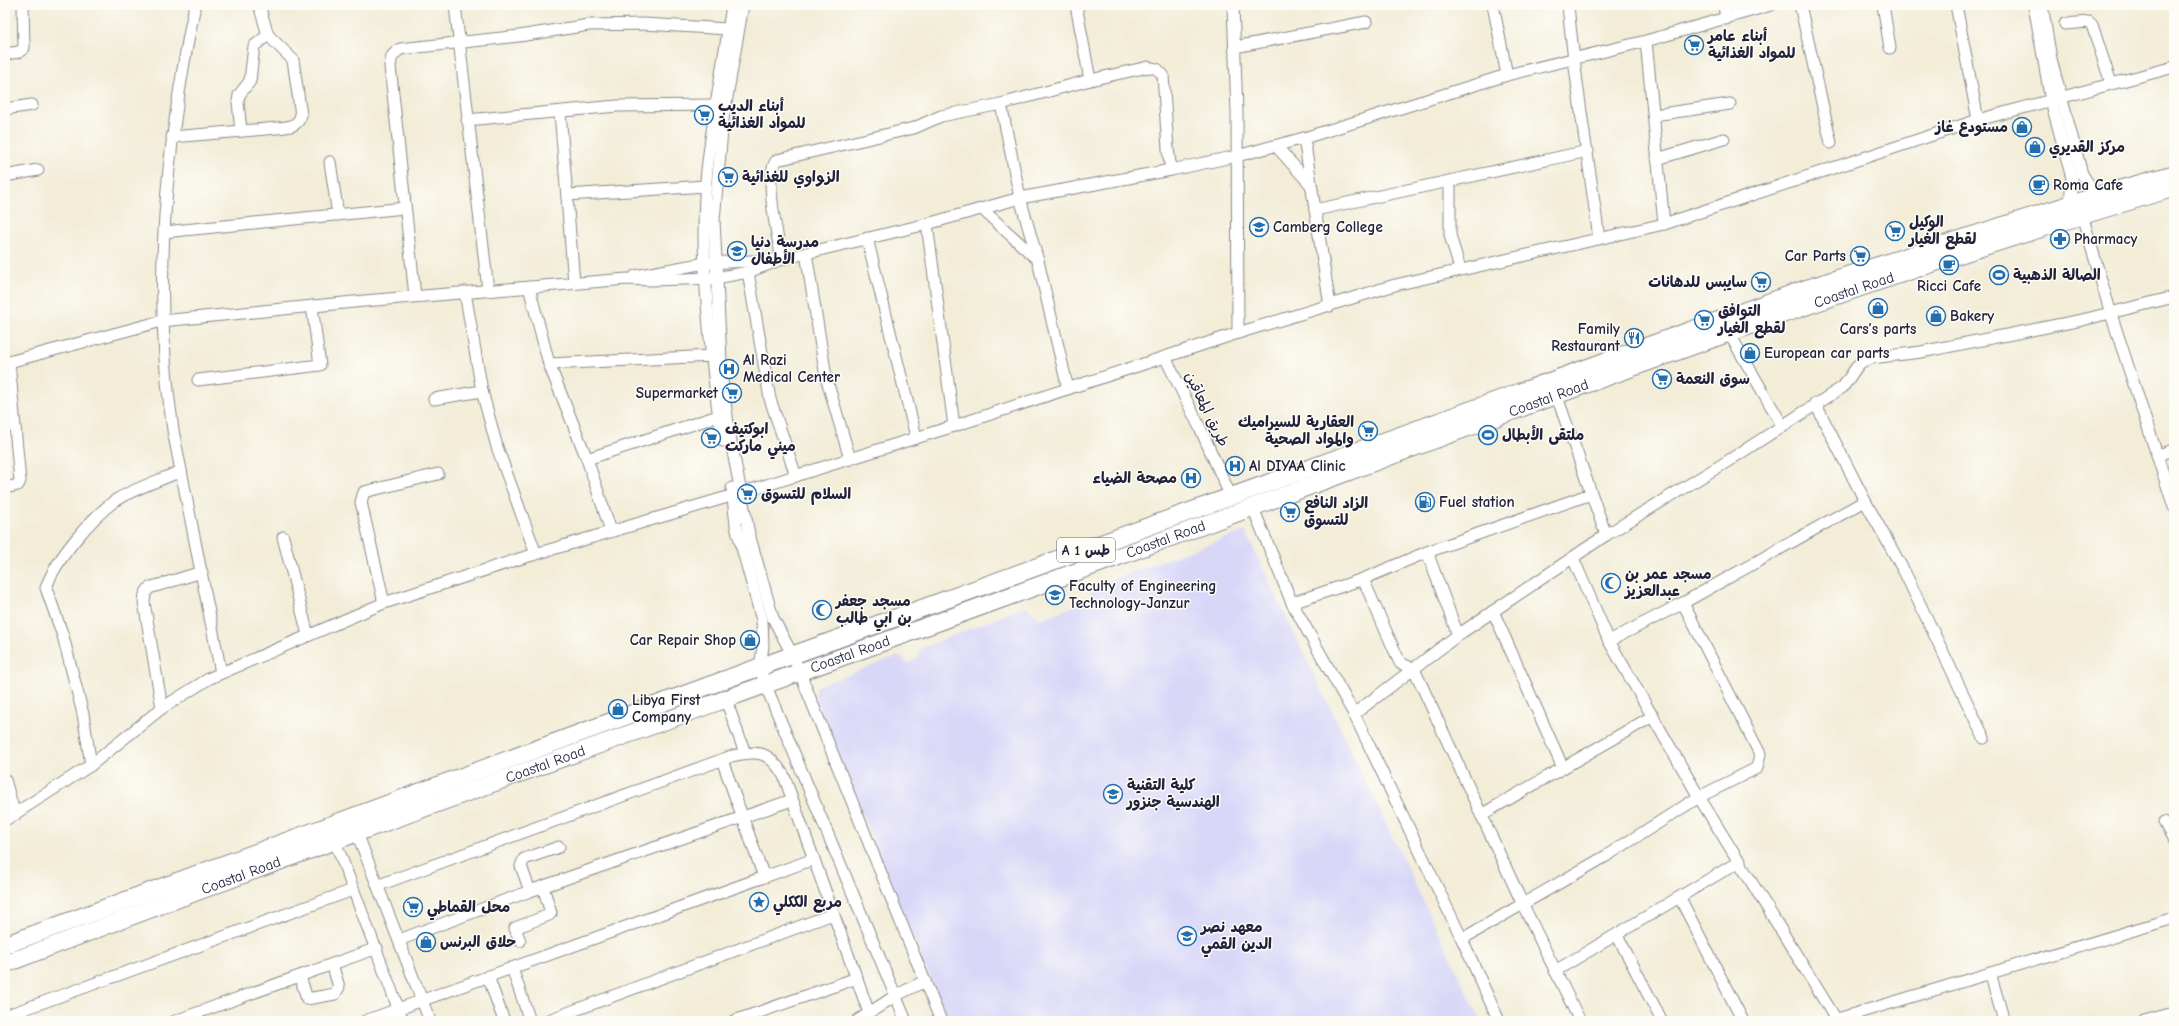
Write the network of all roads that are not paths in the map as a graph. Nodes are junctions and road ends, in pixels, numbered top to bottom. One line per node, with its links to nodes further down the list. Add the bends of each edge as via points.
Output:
1 (23, 5): 27 (street, via 24,48 19,52)
2 (195, 5): 44 (street)
3 (259, 5): 22 (street)
4 (455, 5): 24 (street)
5 (732, 5): 21 (street)
6 (743, 5): 78 (street, via 723,120)
7 (1076, 5): 31 (street)
8 (1233, 5): 25 (street)
9 (1493, 5): 30 (street)
10 (1568, 5): 28 (street)
11 (1724, 5): 18 (street)
12 (1771, 5): 18 (street)
13 (1800, 5): 47 (street)
14 (1883, 5): 26 (street)
15 (1956, 5): 42 (street)
16 (2034, 5): 33 (street)
17 (2042, 5): 33 (street)
18 (1726, 19): 23 (street)
19 (1366, 22): 25 (street)
20 (2065, 24): 32 (street, via 2085,21 2092,25)
21 (728, 29): 24 (street, via 589,24 551,32); 37 (street)
22 (268, 35): 43 (street, via 254,46 250,81 239,95 237,109); 43 (street, via 293,60 300,120 293,126)
23 (1646, 41): 28 (street); 40 (street)
24 (459, 43): 41 (street); 65 (street, via 400,49 392,56 390,66)
25 (1235, 47): 50 (street)
26 (1890, 48)
27 (5, 54)
28 (1573, 60): 30 (street); 49 (street)
29 (2174, 67): 32 (street)
30 (1507, 75): 45 (street)
31 (1090, 80): 34 (street); 54 (street, via 1148,67 1161,72)
32 (2111, 83): 33 (street)
33 (2056, 99): 42 (street); 57 (street)
34 (1001, 104): 64 (street); 76 (street, via 942,116 914,128 777,160 772,167 772,182)
35 (1730, 104): 40 (street)
36 (32, 105): 38 (street)
37 (716, 106): 39 (street, via 616,106); 60 (street)
38 (5, 109)
39 (560, 112): 41 (street); 62 (street)
40 (1654, 115): 51 (street)
41 (468, 120): 85 (street)
42 (1978, 120): 71 (street)
43 (241, 131): 44 (street)
44 (172, 137): 72 (street)
45 (1304, 138): 48 (street); 59 (street)
46 (1724, 139): 51 (street)
47 (1831, 143)
48 (1276, 146): 50 (street); 59 (street)
49 (1588, 151): 58 (street); 74 (street)
50 (1237, 156): 54 (street); 94 (street)
51 (1657, 158): 71 (street)
52 (330, 162): 69 (street)
53 (38, 170): 56 (street)
54 (1172, 170): 64 (street)
55 (2174, 174): 63 (highway, Coastal Road / A 1 طس)
56 (5, 176)
57 (2077, 176): 63 (street); 67 (street)
58 (1450, 181): 68 (street); 79 (street, via 1450,235)
59 (1312, 185): 68 (street)
60 (706, 186): 62 (street); 78 (street)
61 (2174, 188): 67 (highway, Coastal Road / A 1 طس)
62 (567, 195): 83 (street)
63 (2096, 196): 67 (highway, Coastal Road / A 1 طس)
64 (1020, 198): 66 (street); 77 (street)
65 (405, 208): 69 (street); 87 (street)
66 (982, 209): 70 (street); 77 (street)
67 (2076, 209): 91 (street); 93 (highway, Coastal Road / A 1 طس); 119 (highway, Coastal Road / A 1 طس, via 1808,288)
68 (1315, 210): 90 (street)
69 (338, 215): 72 (street)
70 (927, 224): 73 (street); 107 (street)
71 (1664, 224): 74 (street)
72 (164, 232): 92 (street)
73 (867, 238): 75 (street); 108 (street)
74 (1599, 238): 79 (street)
75 (806, 253): 76 (street); 112 (street, via 826,377)
76 (781, 260): 78 (street); 80 (street)
77 (1038, 261): 100 (street)
78 (710, 263): 81 (street); 82 (street)
79 (1460, 269): 90 (street, via 1395,285)
80 (748, 272): 81 (street); 115 (street, via 770,399)
81 (710, 278): 82 (street); 95 (street); 117 (street)
82 (627, 279): 83 (street)
83 (574, 283): 84 (street)
84 (529, 287): 85 (street); 98 (street)
85 (488, 290): 86 (street)
86 (465, 292): 87 (street); 101 (street)
87 (415, 296): 89 (street)
88 (2174, 297): 91 (street)
89 (312, 306): 92 (street); 99 (street, via 320,366)
90 (1330, 306): 94 (street)
91 (2111, 314): 104 (street, via 1921,352 1871,358 1858,365 1843,387); 110 (street)
92 (162, 321): 97 (street); 113 (street, via 167,390)
93 (1729, 332): 102 (highway, Coastal Road / A 1 طس); 106 (street)
94 (1238, 333): 96 (street)
95 (712, 356): 98 (street); 105 (street)
96 (1165, 357): 100 (street); 119 (street, طريق المعاقين)
97 (7, 362): 116 (street, via 20,481 18,485)
98 (549, 364): 111 (street)
99 (198, 380)
100 (1068, 388): 107 (street)
101 (482, 391): 103 (street); 127 (street, via 496,447)
102 (1556, 394): 118 (street); 122 (highway, Coastal Road / A 1 طس)
103 (434, 399)
104 (1816, 403): 106 (street); 120 (street)
105 (718, 416): 111 (street); 117 (street)
106 (1782, 425): 124 (street)
107 (954, 426): 108 (street)
108 (916, 437): 112 (street)
109 (2174, 450): 110 (street)
110 (2158, 455): 121 (street)
111 (587, 459): 123 (street)
112 (850, 459): 115 (street)
113 (181, 471): 129 (street); 151 (street, via 117,500 86,528 53,570 46,588 63,636 83,714)
114 (438, 474): 131 (street, via 364,492 362,496 361,502)
115 (796, 476): 117 (street)
116 (5, 488)
117 (737, 494): 123 (street); 138 (street, via 773,618); 139 (street, via 736,526 762,620)
118 (1591, 494): 124 (street); 126 (street)
119 (1230, 497): 138 (highway, Coastal Road / A 1 طس)
120 (1865, 501): 133 (street); 148 (street, via 1905,573)
121 (2174, 507)
122 (1253, 508): 132 (street); 142 (highway, Coastal Road / A 1 طس)
123 (611, 531): 127 (street)
124 (1606, 535): 128 (street)
125 (283, 537): 135 (street)
126 (1427, 552): 130 (street); 136 (street)
127 (536, 554): 131 (street)
128 (1573, 558): 134 (street); 137 (street)
129 (202, 572): 141 (street); 145 (street, via 149,588 145,594 144,602)
130 (1362, 579): 132 (street); 140 (street, via 1400,663)
131 (384, 603): 135 (street)
132 (1292, 603): 146 (street)
133 (1684, 603): 137 (street); 154 (street, via 1760,754 1758,768)
134 (1493, 611): 136 (street); 152 (street)
135 (308, 635): 141 (street)
136 (1458, 635): 140 (street)
137 (1609, 641): 147 (street)
138 (793, 656): 139 (highway, Coastal Road / A 1 طس); 142 (street)
139 (760, 668): 143 (street); 180 (highway, Coastal Road / A 1 طس)
140 (1414, 669): 146 (street); 157 (street)
141 (221, 674): 145 (street)
142 (800, 674): 143 (highway, Coastal Road / A 1 طس); 190 (street)
143 (766, 686): 144 (highway, Coastal Road / A 1 طس); 191 (street)
144 (726, 700): 149 (street); 161 (highway, Coastal Road / A 1 طس)
145 (162, 708): 151 (street)
146 (1354, 714): 177 (street)
147 (1653, 716): 152 (street); 154 (street)
148 (1984, 738)
149 (745, 753): 150 (street); 155 (street, via 752,751 770,757 784,776)
150 (722, 760): 158 (street); 168 (street)
151 (91, 765): 156 (street)
152 (1563, 768): 157 (street)
153 (5, 780): 156 (street)
154 (1699, 797): 166 (street); 173 (street)
155 (792, 800): 158 (street); 165 (street)
156 (15, 815): 159 (street)
157 (1481, 815): 173 (street)
158 (742, 818): 167 (street); 169 (street)
159 (5, 820)
160 (2164, 822): 162 (street)
161 (357, 834): 163 (highway, Coastal Road / A 1 طس); 168 (street)
162 (2174, 840)
163 (335, 841): 170 (street); 182 (highway, Coastal Road / A 1 طس)
164 (559, 847): 171 (street, via 521,862)
165 (814, 859): 167 (street); 174 (street)
166 (1740, 861): 172 (street); 197 (street)
167 (764, 877): 184 (street)
168 (378, 885): 178 (street)
169 (543, 887): 171 (street); 179 (street, via 551,912 549,916 515,928)
170 (353, 890): 181 (street); 196 (street)
171 (530, 891): 178 (street)
172 (1680, 898): 176 (street); 212 (street)
173 (1523, 905): 177 (street); 185 (street)
174 (833, 914): 189 (street); 204 (street)
175 (2174, 918): 186 (street)
176 (1617, 935): 185 (street); 211 (street)
177 (1462, 939): 209 (street)
178 (399, 940): 192 (street)
179 (520, 941)
180 (5, 945)
181 (377, 948): 183 (street); 193 (street)
182 (5, 964)
183 (332, 964): 187 (street); 187 (street, via 339,987 335,994 307,999)
184 (512, 968): 188 (street); 203 (street)
185 (1555, 971): 210 (street)
186 (1990, 973): 197 (street); 213 (street)
187 (300, 976): 198 (street)
188 (488, 976): 192 (street); 202 (street)
189 (857, 978): 194 (street); 205 (street)
190 (925, 981): 191 (street); 208 (street)
191 (895, 996): 194 (street); 207 (street)
192 (422, 1000): 193 (street); 201 (street)
193 (399, 1008): 199 (street); 200 (street)
194 (869, 1013): 206 (street)
195 (2174, 1013): 214 (street)
196 (5, 1016)
197 (1834, 1020)
198 (175, 1021)
199 (365, 1021)
200 (403, 1021)
201 (430, 1021)
202 (504, 1021)
203 (530, 1021)
204 (546, 1021)
205 (734, 1021)
206 (856, 1021)
207 (906, 1021)
208 (941, 1021)
209 (1499, 1021)
210 (1580, 1021)
211 (1662, 1021)
212 (1744, 1021)
213 (2004, 1021)
214 (2144, 1021)

